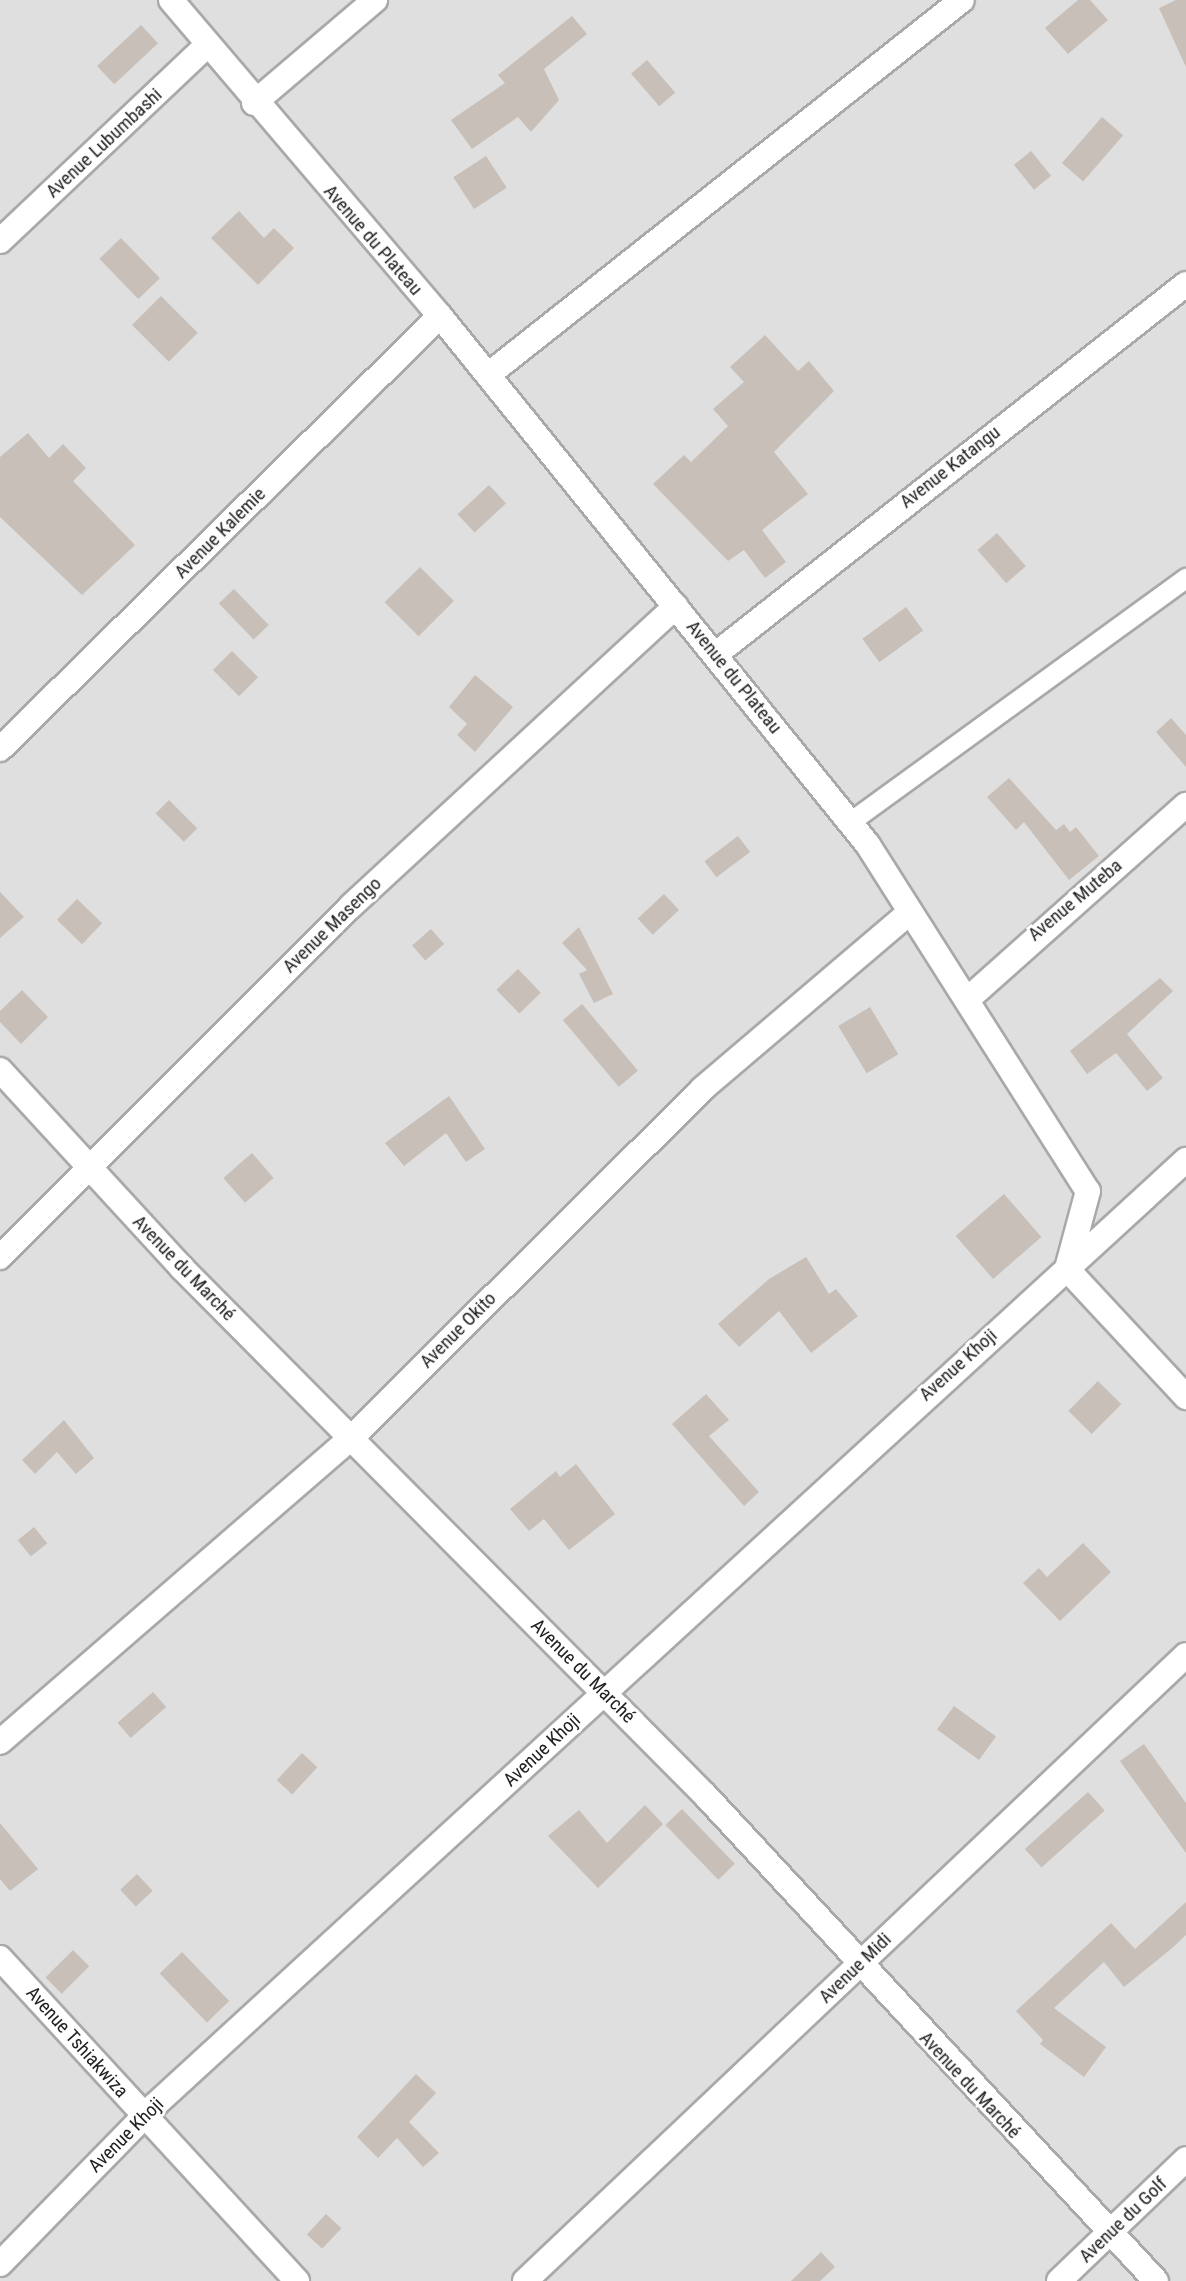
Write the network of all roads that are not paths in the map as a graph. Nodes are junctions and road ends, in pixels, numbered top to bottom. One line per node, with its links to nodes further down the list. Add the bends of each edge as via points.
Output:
1 (171, 0): 4 (street, Avenue du Plateau)
2 (375, 0): 5 (street)
3 (962, 0): 9 (street)
4 (208, 44): 5 (street, Avenue du Plateau); 6 (street, Avenue Lubumbashi)
5 (254, 103): 8 (street, Avenue du Plateau)
6 (0, 241)
7 (1186, 284): 12 (street, Avenue Katangu)
8 (440, 316): 9 (street, Avenue du Plateau); 13 (street, Avenue Kalemie)
9 (488, 375): 11 (street, Avenue du Plateau)
10 (1186, 578): 15 (street)
11 (676, 606): 12 (street, Avenue du Plateau); 20 (street, Avenue Masengo, via 351,906)
12 (716, 654): 15 (street, Avenue du Plateau)
13 (0, 750)
14 (1186, 806): 17 (street, Avenue Muteba)
15 (851, 821): 16 (street, Avenue du Plateau)
16 (910, 912): 17 (street, Avenue du Plateau); 24 (street, Avenue Okito, via 702,1089)
17 (968, 999): 22 (street, Avenue du Plateau, via 1088,1191)
18 (0, 1070): 20 (street, Avenue du Marché)
19 (1186, 1160): 22 (street, Avenue Khoji)
20 (92, 1169): 21 (street, Avenue Masengo); 24 (street, Avenue du Marché)
21 (0, 1256)
22 (1068, 1269): 23 (street); 26 (street, Avenue Khoji)
23 (1186, 1397)
24 (352, 1437): 26 (street, Avenue du Marché); 27 (street, Avenue Okito)
25 (1186, 1655): 29 (street, Avenue Midi)
26 (605, 1692): 29 (street, Avenue du Marché); 30 (street, Avenue Khoji)
27 (0, 1742)
28 (0, 1958): 30 (street, Avenue Tshiakwiza)
29 (858, 1965): 32 (street, Avenue du Marché); 35 (street, Avenue Midi)
30 (144, 2115): 33 (street, Avenue Khoji); 34 (street, Avenue Tshiakwiza)
31 (1186, 2159): 32 (street, Avenue du Golf)
32 (1109, 2235): 36 (street, Avenue du Golf); 37 (street, Avenue du Marché)
33 (0, 2264)
34 (297, 2281)
35 (525, 2281)
36 (1059, 2281)
37 (1156, 2281)

